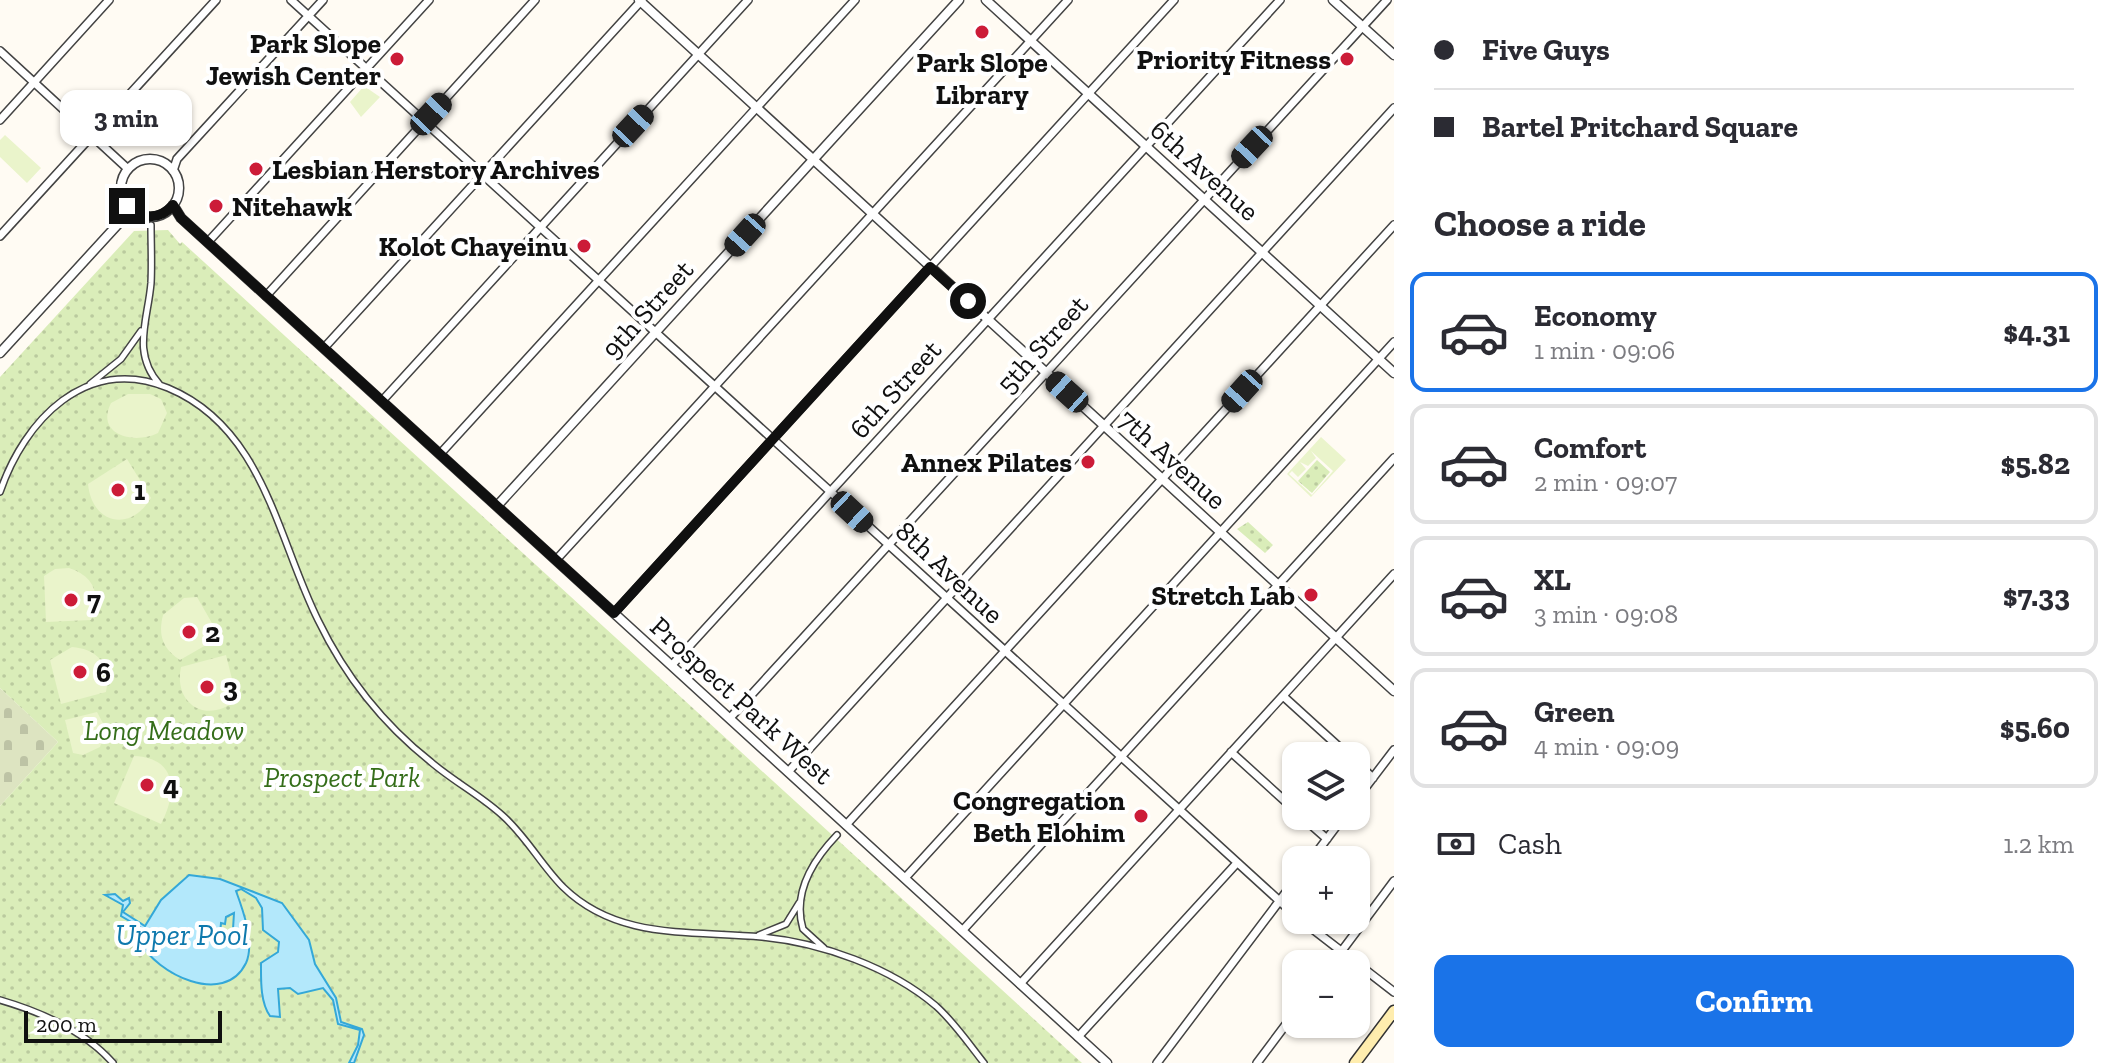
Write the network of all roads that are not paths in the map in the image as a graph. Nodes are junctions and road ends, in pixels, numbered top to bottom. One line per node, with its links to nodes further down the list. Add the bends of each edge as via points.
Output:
1 (109, 0): 24 (street)
2 (216, 0): 30 (street)
3 (291, 0): 17 (street, 8th Avenue)
4 (323, 0): 17 (street)
5 (429, 0): 23 (street)
6 (535, 0): 29 (street)
7 (748, 0): 21 (street)
8 (855, 0): 26 (street)
9 (959, 0): 32 (street, 9th Street)
10 (986, 0): 19 (street, 6th Avenue)
11 (1068, 0): 19 (street)
12 (1174, 0): 25 (street)
13 (1280, 0): 31 (street, 6th Street)
14 (1333, 0): 18 (street)
15 (1387, 0): 18 (street, 5th Street)
16 (640, 1): 21 (street, 7th Avenue); 35 (street)
17 (308, 16): 23 (street, 8th Avenue); 34 (street, via 177,159)
18 (1363, 27): 22 (street); 36 (street, 5th Street)
19 (1031, 40): 25 (street, 6th Avenue); 39 (street)
20 (0, 51): 24 (street)
21 (698, 55): 26 (street, 7th Avenue); 42 (street)
22 (1394, 55)
23 (366, 69): 29 (street, 8th Avenue); 44 (street)
24 (34, 83): 28 (street); 30 (street)
25 (1088, 94): 31 (street, 6th Avenue); 46 (street)
26 (756, 108): 32 (street, 7th Avenue); 47 (street)
27 (1394, 108): 45 (street)
28 (0, 120)
29 (424, 122): 35 (street, 8th Avenue); 48 (street)
30 (92, 136): 33 (street); 43 (street)
31 (1146, 147): 36 (street, 6th Avenue); 50 (street, 6th Street)
32 (813, 160): 39 (street, 7th Avenue); 52 (street, 9th Street)
33 (128, 169): 34 (street, via 152,160); 38 (street, via 122,192)
34 (173, 171): 37 (street, via 178,186)
35 (482, 175): 42 (street, 8th Avenue); 54 (street)
36 (1204, 200): 45 (street, 6th Avenue); 57 (street, 5th Street)
37 (173, 205): 38 (street, via 155,216); 44 (street, Prospect Park West)
38 (131, 210): 55 (street)
39 (872, 214): 46 (street, 7th Avenue); 60 (street)
40 (151, 225): 51 (street, via 151,284)
41 (1394, 225): 49 (street)
42 (540, 228): 47 (street, 8th Avenue); 62 (street)
43 (0, 236)
44 (208, 242): 48 (street, Prospect Park West)
45 (1262, 252): 49 (street, 6th Avenue); 63 (street)
46 (930, 267): 50 (street, 7th Avenue); 64 (street)
47 (598, 281): 52 (street, 8th Avenue); 65 (street)
48 (266, 296): 54 (street, Prospect Park West)
49 (1320, 306): 56 (street, 6th Avenue); 67 (street)
50 (988, 320): 57 (street, 7th Avenue); 69 (street, 6th Street)
51 (142, 331): 59 (street, via 147,368); 61 (street, via 121,359)
52 (655, 333): 60 (street, 8th Avenue); 70 (street, 9th Street)
53 (1394, 342): 56 (street)
54 (324, 348): 62 (street, Prospect Park West)
55 (0, 353)
56 (1378, 359): 58 (street, 6th Avenue); 71 (street)
57 (1046, 373): 63 (street, 7th Avenue); 72 (street, 5th Street)
58 (1394, 373)
59 (161, 386): 61 (street, via 123,381); 110 (street, via 197,404 244,452 271,501 316,617 370,703 420,753 502,815 564,887 589,907 628,925)
60 (714, 387): 64 (street, 8th Avenue); 73 (street)
61 (85, 388): 68 (street, via 34,425 16,451)
62 (382, 401): 65 (street, Prospect Park West)
63 (1104, 426): 67 (street, 7th Avenue); 76 (street)
64 (772, 440): 69 (street, 8th Avenue); 77 (street)
65 (440, 454): 70 (street, Prospect Park West)
66 (1394, 458): 75 (street)
67 (1162, 479): 71 (street, 7th Avenue); 79 (street)
68 (0, 492)
69 (830, 492): 72 (street, 8th Avenue); 80 (street, 6th Street)
70 (497, 506): 73 (street, Prospect Park West)
71 (1220, 532): 75 (street, 7th Avenue); 83 (street)
72 (888, 545): 76 (street, 8th Avenue); 84 (street, 5th Street)
73 (556, 560): 77 (street, Prospect Park West)
74 (1394, 574): 78 (street)
75 (1278, 585): 78 (street, 7th Avenue); 88 (street)
76 (946, 599): 79 (street, 8th Avenue); 89 (street)
77 (614, 613): 80 (street, Prospect Park West)
78 (1336, 638): 81 (street, 7th Avenue); 82 (street)
79 (1004, 652): 83 (street, 8th Avenue); 95 (street)
80 (672, 665): 84 (street, Prospect Park West)
81 (1394, 691)
82 (1283, 696): 85 (street); 87 (street)
83 (1062, 705): 88 (street, 8th Avenue); 102 (street)
84 (730, 718): 89 (street, Prospect Park West)
85 (1334, 742)
86 (1394, 750): 91 (street)
87 (1231, 752): 93 (street); 94 (street)
88 (1120, 758): 94 (street, 8th Avenue); 108 (street)
89 (788, 772): 95 (street, Prospect Park West)
90 (1370, 775): 91 (street)
91 (1373, 778): 92 (street)
92 (1370, 782)
93 (1282, 798)
94 (1178, 810): 101 (street, 8th Avenue); 115 (street)
95 (846, 825): 102 (street, Prospect Park West)
96 (1317, 830): 99 (street)
97 (1334, 830): 99 (street)
98 (837, 835): 104 (street, via 809,870)
99 (1327, 839): 100 (street)
100 (1322, 846)
101 (1236, 864): 106 (street, 8th Avenue); 120 (street)
102 (905, 878): 108 (street, Prospect Park West)
103 (1394, 881): 112 (street)
104 (801, 894): 110 (street, via 786,924); 113 (street, via 803,929)
105 (1282, 898): 106 (street)
106 (1278, 903): 107 (street, 8th Avenue); 124 (street)
107 (1282, 906)
108 (962, 931): 115 (street, Prospect Park West)
109 (1318, 934): 111 (street, 8th Avenue)
110 (755, 937): 113 (street)
111 (1338, 950)
112 (1342, 950)
113 (828, 951): 122 (street, via 886,974 923,996)
114 (1370, 974): 116 (street, 8th Avenue)
115 (1020, 984): 120 (street, Prospect Park West)
116 (1394, 992)
117 (0, 1000): 121 (street, via 60,1024)
118 (1394, 1011): 126 (main road)
119 (1282, 1030): 125 (street)
120 (1078, 1037): 123 (street, Prospect Park West)
121 (113, 1063)
122 (984, 1063)
123 (1107, 1063)
124 (1157, 1063)
125 (1257, 1063)
126 (1355, 1063)

